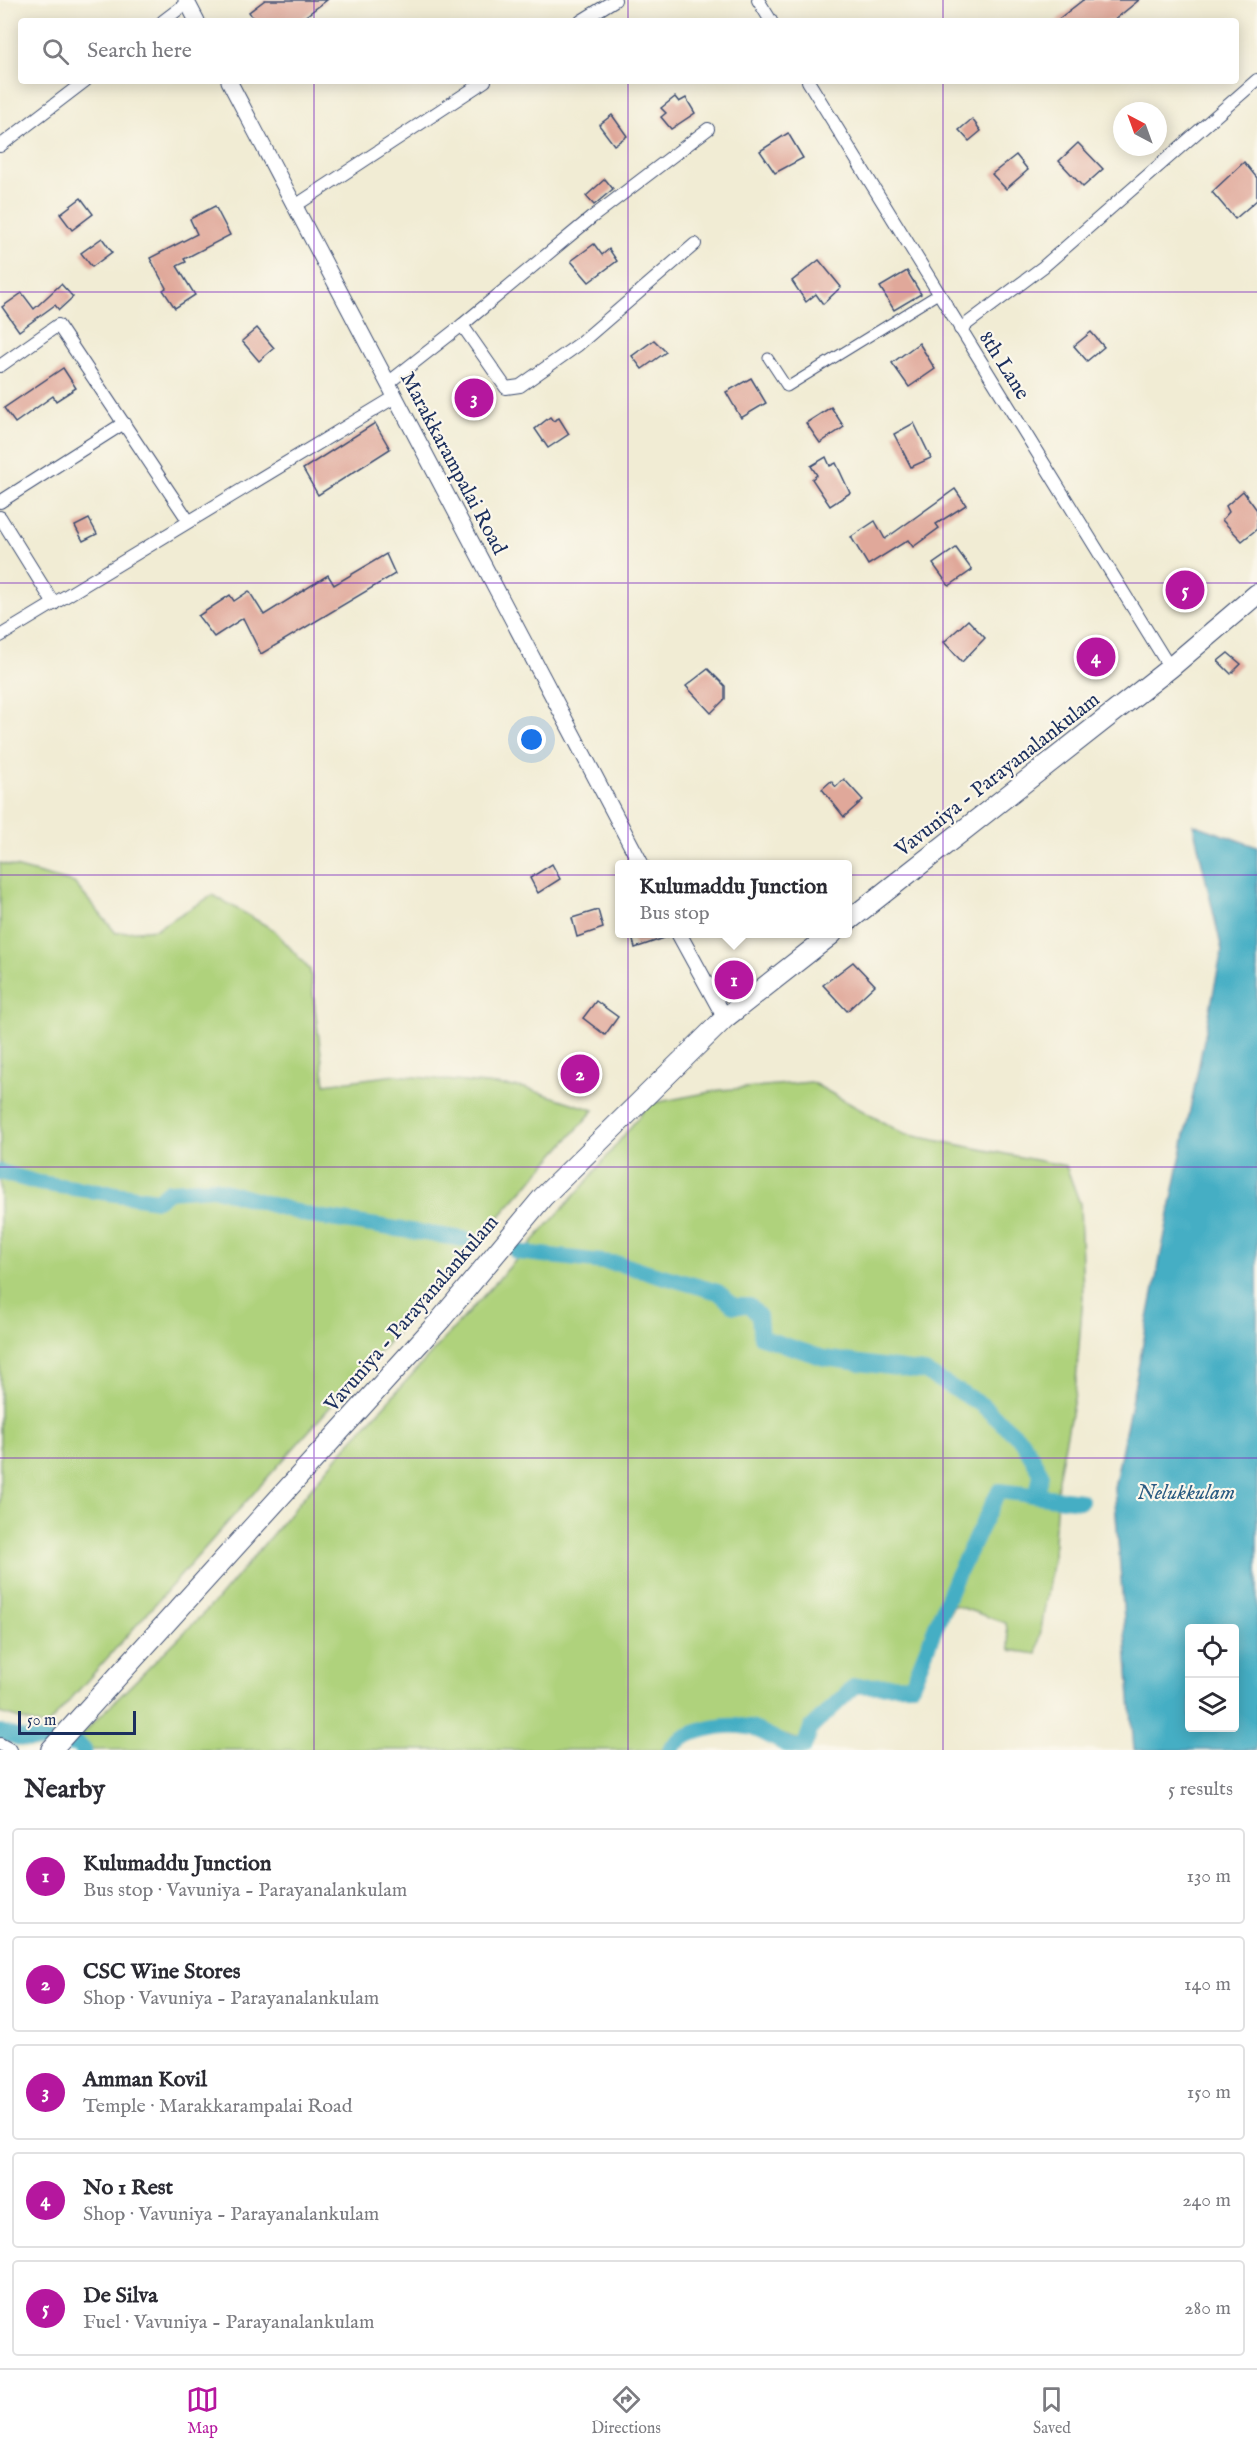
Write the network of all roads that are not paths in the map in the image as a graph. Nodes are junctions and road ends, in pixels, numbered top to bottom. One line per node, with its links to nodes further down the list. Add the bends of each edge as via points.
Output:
1 (615, 0): 6 (street)
2 (758, 0): 7 (street)
3 (187, 1): 4 (street); 5 (street)
4 (167, 18)
5 (196, 18)
6 (586, 18)
7 (769, 18)
8 (1257, 80): 19 (street, via 1043,267)
9 (80, 84): 14 (street)
10 (231, 84): 15 (street, Marakkarampalai Road)
11 (480, 84): 15 (street)
12 (810, 84): 17 (street, 8th Lane)
13 (708, 129): 18 (street, via 591,218)
14 (0, 146)
15 (296, 206): 22 (street, Marakkarampalai Road)
16 (695, 244): 18 (street, via 578,345 520,386 506,388)
17 (938, 294): 19 (street, 8th Lane); 20 (street, via 787,387)
18 (462, 325): 22 (street)
19 (960, 329): 30 (street, 8th Lane)
20 (768, 358)
21 (0, 366): 23 (street, via 58,325)
22 (392, 390): 26 (street); 31 (street, Marakkarampalai Road)
23 (124, 423): 24 (street); 26 (street)
24 (0, 502)
25 (0, 517): 28 (street)
26 (188, 520): 28 (street)
27 (1257, 594): 30 (highway, Vavuniya - Parayanalankulam)
28 (54, 604): 29 (street)
29 (0, 636)
30 (1170, 668): 32 (highway, Vavuniya - Parayanalankulam)
31 (639, 860)
32 (852, 918)
33 (682, 938): 35 (street)
34 (826, 938): 35 (highway, Vavuniya - Parayanalankulam)
35 (725, 1018): 38 (highway, Vavuniya - Parayanalankulam, via 543,1197 442,1318)
36 (0, 1744): 37 (street)
37 (11, 1750)
38 (51, 1750)

